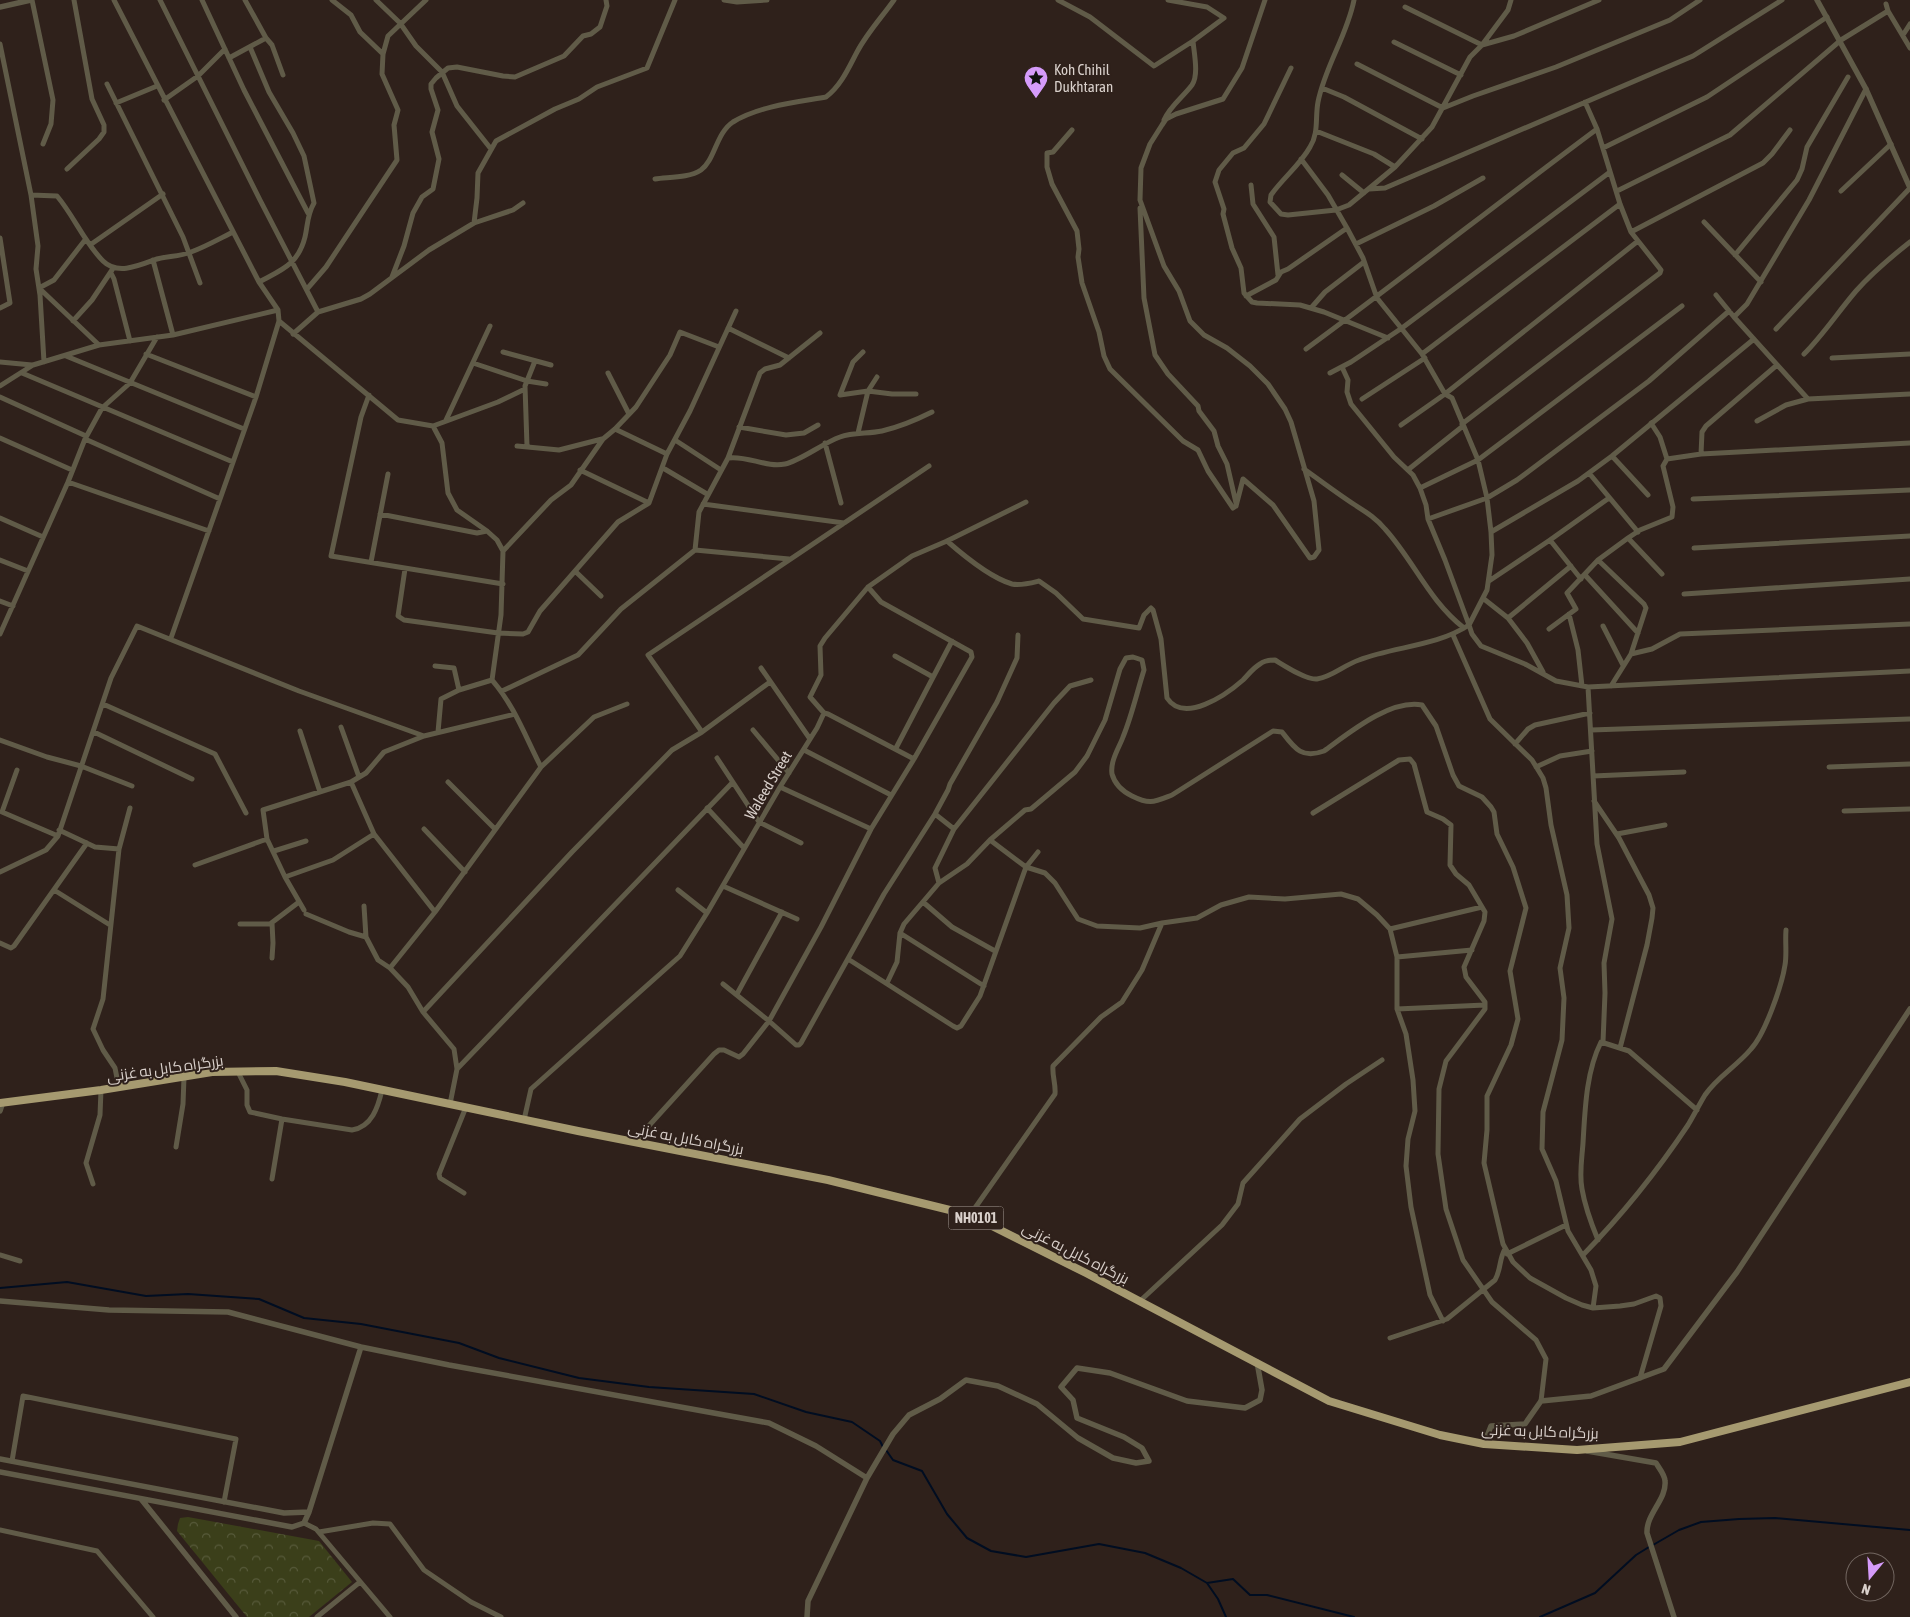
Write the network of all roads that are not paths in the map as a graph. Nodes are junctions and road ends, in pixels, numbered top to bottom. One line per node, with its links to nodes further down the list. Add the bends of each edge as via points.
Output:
1 (32, 0): 25 (street); 64 (street, via 53,100)
2 (74, 0): 70 (street, via 92,99 104,132)
3 (114, 0): 51 (street)
4 (160, 0): 48 (street)
5 (202, 0): 40 (street)
6 (245, 0): 32 (street)
7 (332, 0): 41 (street, via 351,15 360,32)
8 (376, 0): 29 (street)
9 (426, 0): 29 (street)
10 (606, 0): 45 (street, via 600,28 583,36 564,56 515,77 464,67 448,68)
11 (675, 0): 67 (street, via 647,68 607,83 526,124 496,141)
12 (724, 0): 13 (street)
13 (767, 0)
14 (894, 0): 74 (street, via 826,97 785,104 742,117 722,133 699,171)
15 (1058, 0): 34 (street, via 1090,17 1154,66)
16 (1168, 0): 34 (street, via 1207,7 1224,18)
17 (1265, 0): 58 (street, via 1242,68 1223,100 1166,118)
18 (1354, 0): 52 (street)
19 (1512, 0): 37 (street)
20 (1599, 0): 37 (street, via 1514,36)
21 (1700, 0): 57 (street, via 1670,20 1556,67)
22 (1782, 0): 55 (street, via 1693,56)
23 (1817, 0): 28 (street)
24 (1886, 4): 27 (street)
25 (0, 7)
26 (1405, 7): 37 (street)
27 (1888, 11): 31 (street); 33 (street)
28 (1828, 17): 33 (street); 66 (street, via 1707,96)
29 (400, 24): 41 (street, via 388,36); 45 (street)
30 (1910, 24): 31 (street)
31 (1903, 35): 39 (street)
32 (266, 38): 38 (street); 47 (street, via 272,45)
33 (1841, 40): 53 (street); 78 (street, via 1730,135)
34 (1192, 41): 58 (street, via 1193,84 1171,108)
35 (1394, 42): 46 (street)
36 (0, 44): 81 (street)
37 (1482, 45): 46 (street, via 1470,57)
38 (250, 47): 42 (street); 86 (street, via 269,92 304,156 314,203)
39 (1910, 48)
40 (225, 49): 42 (street); 48 (street)
41 (383, 54): 110 (street, via 382,74 398,110 394,125 397,160 326,267)
42 (229, 58): 86 (street)
43 (1357, 64): 57 (street)
44 (1291, 68): 112 (street, via 1264,124 1244,148 1228,158 1215,179)
45 (442, 72): 67 (street, via 457,106); 105 (street, via 431,84 438,110 432,132 439,159 433,189 422,197 413,213)
46 (1461, 74): 57 (street)
47 (283, 75)
48 (198, 76): 54 (street); 102 (street)
49 (1848, 77): 99 (street, via 1807,147 1797,180)
50 (107, 84): 56 (street)
51 (157, 86): 54 (street); 56 (street)
52 (1322, 88): 62 (street); 63 (street)
53 (1866, 89): 65 (street); 108 (street, via 1809,200)
54 (164, 100): 90 (street)
55 (1585, 102): 59 (street); 77 (street, via 1385,188)
56 (116, 103): 80 (street)
57 (1443, 108): 63 (street)
58 (1162, 125): 82 (street, via 1141,168)
59 (1596, 129): 66 (street); 113 (street)
60 (1072, 130): 225 (street, via 1053,152 1047,153 1047,166 1052,184 1077,231 1082,283 1104,356 1121,382 1183,441 1198,450 1226,499 1233,508)
61 (1790, 130): 91 (street, via 1763,162)
62 (1316, 131): 68 (street, via 1311,146); 69 (street, via 1374,154)
63 (1422, 139): 69 (street)
64 (43, 144)
65 (1891, 144): 76 (street); 79 (street)
66 (1603, 148): 71 (street)
67 (491, 149): 88 (street, via 478,173)
68 (1301, 159): 85 (street); 85 (street, via 1278,186 1270,202 1281,214 1288,216)
69 (1395, 167): 77 (street)
70 (67, 169)
71 (1610, 172): 78 (street); 127 (street)
72 (1342, 174): 77 (street)
73 (1483, 178): 96 (street)
74 (655, 179)
75 (1251, 185): 104 (street, via 1253,204 1274,237)
76 (1910, 188): 128 (street)
77 (1366, 191): 85 (street, via 1349,205)
78 (1617, 191): 84 (street)
79 (1841, 191)
80 (163, 194): 97 (street); 98 (street)
81 (32, 195): 93 (street, via 57,196); 109 (street)
82 (1140, 200): 208 (street, via 1164,266 1179,291 1190,321 1268,384 1291,422); 225 (street, via 1144,298 1155,355 1198,406 1214,431 1228,464)
83 (523, 204): 88 (street)
84 (1620, 204): 91 (street); 145 (street)
85 (1336, 210): 89 (street)
86 (308, 212): 102 (street, via 304,238)
87 (1704, 222): 99 (street)
88 (474, 223): 105 (street)
89 (1347, 228): 96 (street); 104 (street)
90 (233, 232): 98 (street); 107 (street)
91 (1631, 232): 94 (street)
92 (0, 238): 115 (street, via 10,303)
93 (85, 240): 97 (street); 109 (street, via 54,280)
94 (1638, 242): 167 (street); 181 (street, via 1660,268 1660,273)
95 (1910, 242): 142 (street, via 1882,264 1856,291)
96 (1356, 244): 101 (street)
97 (90, 246): 103 (street)
98 (190, 253): 100 (street); 106 (street)
99 (1735, 256): 108 (street)
100 (153, 260): 103 (street, via 148,264); 131 (street)
101 (1364, 262): 113 (street); 116 (street, via 1325,292)
102 (292, 264): 107 (street); 110 (street)
103 (112, 270): 122 (street); 135 (street)
104 (1278, 276): 112 (street)
105 (392, 277): 120 (street, via 361,299)
106 (200, 282)
107 (259, 282): 117 (street)
108 (1761, 282): 121 (street)
109 (39, 288): 122 (street); 150 (street)
110 (307, 289): 120 (street)
111 (1716, 295): 119 (street)
112 (1246, 296): 116 (street, via 1257,303)
113 (1377, 298): 124 (street); 127 (street)
114 (1682, 306): 201 (street)
115 (0, 308)
116 (1311, 308): 124 (street)
117 (278, 310): 123 (street); 131 (street)
118 (736, 311): 126 (street)
119 (1729, 311): 121 (street); 217 (street, via 1649,381 1517,480)
120 (318, 312): 130 (street)
121 (1734, 317): 134 (street)
122 (73, 321): 136 (street)
123 (279, 321): 130 (street); 171 (street)
124 (1346, 321): 133 (street); 138 (street)
125 (490, 326): 151 (street)
126 (728, 328): 137 (street); 146 (street)
127 (1402, 328): 133 (street); 145 (street)
128 (1776, 329)
129 (820, 333): 146 (street)
130 (294, 334): 169 (street)
131 (173, 335): 132 (street)
132 (157, 337): 135 (street); 141 (street)
133 (1388, 338): 155 (street)
134 (1754, 339): 154 (street); 179 (street)
135 (130, 341): 136 (street)
136 (99, 346): 144 (street)
137 (719, 347): 176 (street, via 680,332 670,356); 191 (street)
138 (1306, 349)
139 (503, 352): 148 (street)
140 (862, 352): 165 (street, via 853,362 840,395)
141 (146, 354): 161 (street); 171 (street)
142 (1804, 354)
143 (1910, 354): 147 (street)
144 (66, 356): 150 (street); 161 (street)
145 (1423, 356): 167 (street); 172 (street)
146 (789, 358): 183 (street, via 760,373)
147 (1832, 358)
148 (535, 360): 153 (street); 160 (street)
149 (0, 362): 152 (street)
150 (44, 362): 152 (street)
151 (473, 362): 160 (street); 177 (street)
152 (33, 365): 158 (street)
153 (550, 365)
154 (1778, 365): 173 (street); 197 (street, via 1706,426 1702,432)
155 (1342, 367): 157 (street); 209 (street, via 1348,380 1351,404 1394,457)
156 (608, 372): 176 (street)
157 (1330, 372)
158 (22, 373): 163 (street); 174 (street)
159 (877, 377): 165 (street)
160 (527, 381): 162 (street); 164 (street)
161 (130, 383): 174 (street); 185 (street)
162 (546, 384)
163 (0, 386)
164 (525, 389): 177 (street); 195 (street)
165 (868, 391): 166 (street); 187 (street)
166 (916, 394)
167 (1445, 394): 181 (street, via 1452,398); 184 (street)
168 (1910, 394): 173 (street)
169 (368, 395): 182 (street, via 398,420); 245 (street, via 330,556)
170 (0, 397): 189 (street)
171 (256, 397): 185 (street)
172 (1362, 399)
173 (1808, 399): 178 (street, via 1786,405)
174 (102, 408): 189 (street); 202 (street)
175 (932, 412): 187 (street, via 880,432)
176 (629, 414): 186 (street)
177 (446, 420): 182 (street)
178 (1757, 421)
179 (1651, 423): 198 (street); 200 (street, via 1660,437)
180 (818, 425): 183 (street, via 804,433 786,435)
181 (1463, 425): 201 (street); 209 (street)
182 (433, 426): 231 (street, via 442,443 448,492 457,510)
183 (739, 426): 199 (street)
184 (1401, 426)
185 (244, 429): 202 (street)
186 (615, 429): 190 (street); 196 (street)
187 (858, 433): 192 (street)
188 (0, 438): 205 (street)
189 (85, 438): 205 (street); 220 (street)
190 (603, 439): 195 (street, via 559,450); 206 (street)
191 (674, 440): 196 (street); 207 (street)
192 (824, 443): 199 (street, via 786,464 735,456); 223 (street)
193 (1910, 443): 197 (street)
194 (517, 446): 195 (street)
195 (527, 446)
196 (667, 454): 204 (street)
197 (1701, 454): 200 (street)
198 (1612, 456): 210 (street); 216 (street)
199 (728, 458): 207 (street)
200 (1667, 459): 233 (street, via 1663,466 1673,507 1672,517)
201 (1478, 460): 213 (street); 217 (street)
202 (233, 462): 220 (street)
203 (929, 466): 229 (street)
204 (663, 468): 215 (street); 222 (street)
205 (72, 470): 212 (street)
206 (580, 470): 222 (street); 241 (street, via 570,485)
207 (721, 470): 215 (street)
208 (1304, 470): 225 (street, via 1314,501 1320,550 1314,557 1310,558 1273,505 1243,480); 265 (street, via 1369,513 1385,528 1430,594 1451,618)
209 (1409, 470): 213 (street)
210 (1589, 473): 218 (street); 232 (street)
211 (388, 474): 226 (street)
212 (68, 482): 230 (street); 235 (street)
213 (1420, 488): 228 (street)
214 (1910, 490): 219 (street)
215 (707, 494): 224 (street)
216 (1648, 495)
217 (1487, 498): 228 (street); 232 (street)
218 (1609, 498): 233 (street); 237 (street)
219 (1693, 498)
220 (220, 499): 230 (street)
221 (1026, 502): 238 (street)
222 (649, 503): 248 (street, via 618,522)
223 (841, 503)
224 (703, 504): 229 (street); 240 (street, via 699,512)
225 (1236, 506)
226 (380, 514): 231 (street, via 476,533); 245 (street)
227 (0, 518): 235 (street)
228 (1428, 519): 265 (street)
229 (844, 523): 242 (street)
230 (209, 531): 272 (street)
231 (487, 531): 241 (street)
232 (1491, 532): 253 (street)
233 (1638, 532): 236 (street)
234 (1910, 536): 239 (street)
235 (43, 537): 249 (street)
236 (1628, 538): 244 (street); 250 (street)
237 (1550, 540): 246 (street); 253 (street)
238 (947, 542): 255 (street, via 912,556); 271 (street, via 969,559 1013,584 1039,581 1056,592 1083,619 1139,628 1144,615 1150,608 1153,610 1161,638 1167,698 1178,708 1213,701 1268,660 1275,660 1310,679 1317,679 1358,660)
239 (1694, 548)
240 (695, 550): 242 (street); 289 (street, via 621,609 578,655)
241 (504, 551): 254 (street)
242 (789, 559): 302 (street, via 648,655)
243 (0, 560): 249 (street)
244 (1598, 560): 251 (street); 268 (street, via 1644,604 1646,608)
245 (371, 562): 247 (street)
246 (1571, 566): 251 (street); 262 (street)
247 (405, 569): 254 (street); 267 (street, via 399,618)
248 (575, 571): 257 (street); 267 (street, via 540,611 528,632)
249 (28, 572): 260 (street)
250 (1662, 574)
251 (1583, 577): 261 (street, via 1567,593 1576,608); 268 (street)
252 (1910, 579): 256 (street)
253 (1489, 581): 258 (street)
254 (503, 584): 267 (street)
255 (868, 587): 273 (street, via 881,602); 294 (street, via 820,646 821,675 810,697)
256 (1684, 594)
257 (601, 596)
258 (1484, 599): 262 (street); 265 (street)
259 (0, 601): 260 (street)
260 (13, 606): 269 (street)
261 (1569, 614): 266 (street); 285 (street)
262 (1508, 618): 280 (street)
263 (1910, 624): 274 (street, via 1686,633 1652,649)
264 (1603, 626): 276 (street)
265 (1466, 627): 271 (street); 280 (street, via 1481,646)
266 (1549, 629)
267 (498, 633): 282 (street)
268 (1638, 633): 274 (street)
269 (0, 634)
270 (1018, 635): 337 (street, via 1017,658 997,702)
271 (1453, 635): 306 (street, via 1490,719)
272 (171, 638): 290 (street, via 137,626 111,678); 303 (street, via 299,691)
273 (952, 641): 281 (street); 311 (street, via 971,652 972,657)
274 (1631, 654): 276 (street)
275 (895, 656): 281 (street)
276 (1623, 665): 286 (street)
277 (435, 666): 288 (street, via 454,668)
278 (761, 668): 284 (street)
279 (1910, 671): 286 (street)
280 (1544, 673): 285 (street, via 1556,681)
281 (934, 677): 307 (street)
282 (492, 680): 288 (street); 289 (street)
283 (1091, 680): 343 (street, via 1070,686 1054,703)
284 (770, 682): 302 (street); 304 (street)
285 (1582, 686): 287 (street)
286 (1611, 686): 287 (street)
287 (1588, 687): 292 (street)
288 (459, 690): 301 (street, via 441,699)
289 (502, 691): 293 (street)
290 (103, 704): 300 (street); 335 (street, via 216,754)
291 (627, 704): 314 (street, via 594,717)
292 (1590, 713): 298 (street); 306 (street, via 1535,726)
293 (515, 714): 301 (street); 314 (street)
294 (824, 714): 304 (street, Waleed Street); 307 (street)
295 (1910, 719): 298 (street)
296 (341, 727): 321 (street)
297 (753, 730): 319 (street)
298 (1591, 730): 309 (street)
299 (300, 731): 328 (street)
300 (94, 732): 313 (street); 322 (street)
301 (438, 732): 303 (street)
302 (702, 732): 395 (street, via 672,750)
303 (424, 736): 321 (street, via 384,752)
304 (810, 739): 308 (street, Waleed Street)
305 (0, 740): 313 (street)
306 (1515, 744): 315 (street)
307 (896, 748): 311 (street)
308 (804, 750): 319 (street, Waleed Street); 329 (street)
309 (1592, 751): 315 (street, via 1560,756); 320 (street)
310 (717, 758): 325 (street)
311 (914, 759): 329 (street)
312 (1910, 764): 316 (street)
313 (81, 766): 326 (street); 344 (street)
314 (541, 767): 342 (street)
315 (1536, 767): 418 (street, via 1546,788 1569,921 1568,940 1560,968 1564,998 1562,1040 1543,1112 1542,1149 1556,1181)
316 (1828, 767)
317 (17, 770): 344 (street, via 2,812)
318 (1684, 772): 320 (street)
319 (789, 773): 327 (street, Waleed Street)
320 (1593, 776): 330 (street)
321 (359, 777): 323 (street)
322 (192, 779)
323 (351, 782): 328 (street); 345 (street)
324 (448, 782): 342 (street)
325 (732, 783): 332 (street); 338 (street)
326 (132, 786)
327 (780, 786): 338 (street, Waleed Street); 340 (street)
328 (320, 792): 347 (street, via 263,810)
329 (891, 795): 340 (street)
330 (1594, 801): 346 (street); 397 (street, via 1596,844 1612,919 1604,963)
331 (130, 808): 353 (street)
332 (708, 808): 352 (street); 400 (street)
333 (1910, 809): 334 (street)
334 (1844, 811)
335 (246, 813)
336 (1312, 813): 368 (street, via 1399,760 1410,759 1427,812 1451,825 1450,865 1469,884)
337 (935, 814): 343 (street); 386 (street, via 884,894)
338 (759, 822): 351 (street); 352 (street, Waleed Street)
339 (1664, 825): 346 (street)
340 (871, 828): 396 (street)
341 (424, 829): 359 (street)
342 (495, 829): 359 (street)
343 (954, 829): 361 (street, via 935,868)
344 (58, 833): 350 (street); 358 (street, via 46,850)
345 (374, 834): 360 (street, via 333,860); 369 (street)
346 (1617, 834): 398 (street, via 1649,895 1652,908 1644,960)
347 (267, 839): 354 (street); 356 (street)
348 (990, 840): 357 (street); 361 (street, via 967,864); 420 (street, via 1075,772 1104,720 1120,669 1130,656 1142,660 1144,670 1113,762 1112,774 1122,790 1147,802 1172,795 1274,731 1282,732 1291,746 1299,751 1318,753 1372,717 1413,705 1424,707 1436,726 1459,786 1482,798 1494,812 1497,834 1513,867 1526,908 1510,971 1518,1019 1511,1045 1487,1096 1484,1163)
349 (306, 841): 354 (street)
350 (86, 843): 353 (street); 363 (street)
351 (801, 843)
352 (744, 848): 362 (street, Waleed Street)
353 (119, 849): 376 (street)
354 (274, 851): 360 (street)
355 (1038, 852): 357 (street)
356 (195, 865)
357 (1026, 868): 374 (street, via 1045,873 1055,882 1078,919 1097,926 1140,928); 383 (street)
358 (0, 872)
359 (465, 872): 369 (street)
360 (285, 878): 365 (street)
361 (939, 883): 366 (street)
362 (723, 886): 370 (street); 371 (street, Waleed Street)
363 (54, 890): 376 (street); 381 (street, via 14,946 11,948)
364 (678, 890): 371 (street)
365 (300, 902): 373 (street); 380 (street, via 305,912)
366 (923, 902): 379 (street); 383 (street, via 952,927)
367 (364, 906): 380 (street)
368 (1482, 907): 377 (street); 382 (street, via 1486,912 1484,921)
369 (435, 912): 387 (street)
370 (782, 912): 372 (street); 391 (street)
371 (707, 914): 411 (street, Waleed Street, via 680,956 531,1089)
372 (797, 919)
373 (272, 923): 375 (street); 385 (street)
374 (1162, 923): 377 (street, via 1197,918 1250,897 1285,899 1342,894 1358,899); 417 (street, via 1142,970 1122,1002 1101,1017 1053,1066 1055,1094)
375 (240, 924)
376 (110, 925): 403 (street, via 103,999 92,1030 115,1068)
377 (1390, 929): 384 (street)
378 (1786, 930): 409 (street, via 1785,964 1760,1036 1706,1094)
379 (900, 933): 388 (street, via 897,962); 390 (street)
380 (366, 937): 387 (street, via 378,960)
381 (0, 943)
382 (1472, 950): 384 (street); 392 (street, via 1464,967 1466,976)
383 (995, 952): 390 (street)
384 (1397, 957): 393 (street)
385 (272, 958)
386 (848, 959): 388 (street); 396 (street, via 799,1045)
387 (390, 968): 395 (street, via 408,986)
388 (887, 983): 390 (street, via 957,1028)
389 (723, 984): 391 (street)
390 (984, 986)
391 (737, 994): 396 (street)
392 (1485, 1005): 393 (street); 424 (street, via 1446,1061 1439,1089 1438,1154 1446,1209 1463,1260)
393 (1397, 1009): 428 (street, via 1406,1034 1413,1080 1415,1111 1406,1166 1411,1207 1430,1295)
394 (1910, 1009): 432 (street, via 1737,1272 1664,1369)
395 (423, 1012): 400 (street, via 454,1049)
396 (769, 1021): 412 (street, via 739,1057 718,1050)
397 (1603, 1042): 398 (street); 419 (street, via 1592,1067 1588,1090 1581,1172 1584,1203)
398 (1620, 1048): 409 (street, via 1641,1060)
399 (1382, 1060): 426 (street, via 1300,1119 1243,1183 1238,1204 1222,1225)
400 (457, 1069): 406 (street)
401 (238, 1072): 402 (highway, بزرگراه کابل به غزنی / NH0101); 405 (highway, بزرگراه کابل به غزنی / NH0101, via 276,1071); 410 (street, via 247,1090 250,1112)
402 (184, 1077): 403 (highway, بزرگراه کابل به غزنی / NH0101); 413 (street)
403 (119, 1088): 404 (highway, بزرگراه کابل به غزنی / NH0101)
404 (101, 1090): 407 (highway, بزرگراه کابل به غزنی / NH0101); 415 (street, via 100,1115 86,1164)
405 (382, 1090): 406 (highway, بزرگراه کابل به غزنی / NH0101); 410 (street, via 378,1108 356,1130)
406 (450, 1104): 408 (highway, بزرگراه کابل به غزنی / NH0101)
407 (1, 1105)
408 (466, 1107): 411 (highway, بزرگراه کابل به غزنی / NH0101); 416 (street, via 439,1174 440,1178)
409 (1697, 1110): 419 (street, via 1631,1204)
410 (282, 1119): 414 (street)
411 (524, 1120): 412 (highway, بزرگراه کابل به غزنی / NH0101)
412 (635, 1141): 417 (highway, بزرگراه کابل به غزنی / NH0101, via 828,1180)
413 (176, 1147)
414 (272, 1179)
415 (93, 1184)
416 (464, 1193)
417 (970, 1215): 426 (highway, بزرگراه کابل به غزنی / NH0101)
418 (1566, 1225): 420 (street); 422 (street)
419 (1598, 1240): 422 (street)
420 (1506, 1251): 424 (street, via 1501,1257 1498,1277); 427 (street, via 1513,1262 1538,1283)
421 (0, 1255): 423 (street)
422 (1583, 1255): 427 (street, via 1596,1286)
423 (20, 1261)
424 (1484, 1290): 428 (street); 434 (street, via 1492,1302 1536,1340 1546,1359)
425 (0, 1301): 430 (street, via 109,1310 228,1312)
426 (1140, 1301): 431 (highway, بزرگراه کابل به غزنی / NH0101)
427 (1592, 1308): 432 (street, via 1634,1304 1656,1296 1661,1299)
428 (1443, 1321): 429 (street)
429 (1390, 1338)
430 (361, 1346): 440 (street, via 449,1365 769,1422); 443 (street)
431 (1257, 1362): 435 (highway, بزرگراه کابل به غزنی / NH0101, via 1329,1401 1440,1435); 440 (street, via 1262,1390 1260,1400 1245,1408 1187,1401 1110,1373 1077,1368 1061,1387 1073,1400 1077,1418 1142,1448 1149,1461 1136,1463 1113,1458 1078,1438 1038,1404 998,1386 966,1380 940,1399 909,1415 893,1434)
432 (1640, 1378): 434 (street, via 1591,1396)
433 (1910, 1382): 436 (highway, بزرگراه کابل به غزنی / NH0101, via 1680,1442)
434 (1540, 1401): 435 (street, via 1525,1424 1491,1426)
435 (1484, 1444): 436 (highway, بزرگراه کابل به غزنی / NH0101)
436 (1577, 1450): 454 (street, via 1656,1463 1665,1479 1664,1488 1647,1533)
437 (0, 1459): 438 (street)
438 (12, 1461): 442 (street); 442 (street, via 23,1396 236,1439)
439 (0, 1472): 441 (street)
440 (867, 1478): 453 (street, via 808,1602)
441 (141, 1499): 444 (street, via 292,1527); 449 (street)
442 (224, 1502): 443 (street, via 284,1513)
443 (309, 1512): 444 (street)
444 (304, 1523): 446 (street)
445 (0, 1530): 448 (street, via 97,1551)
446 (319, 1532): 447 (street); 452 (street, via 373,1523 390,1524 424,1570 471,1602)
447 (360, 1582): 450 (street); 451 (street)
448 (152, 1617)
449 (236, 1617)
450 (317, 1617)
451 (390, 1617)
452 (501, 1617)
453 (807, 1617)
454 (1674, 1617)

